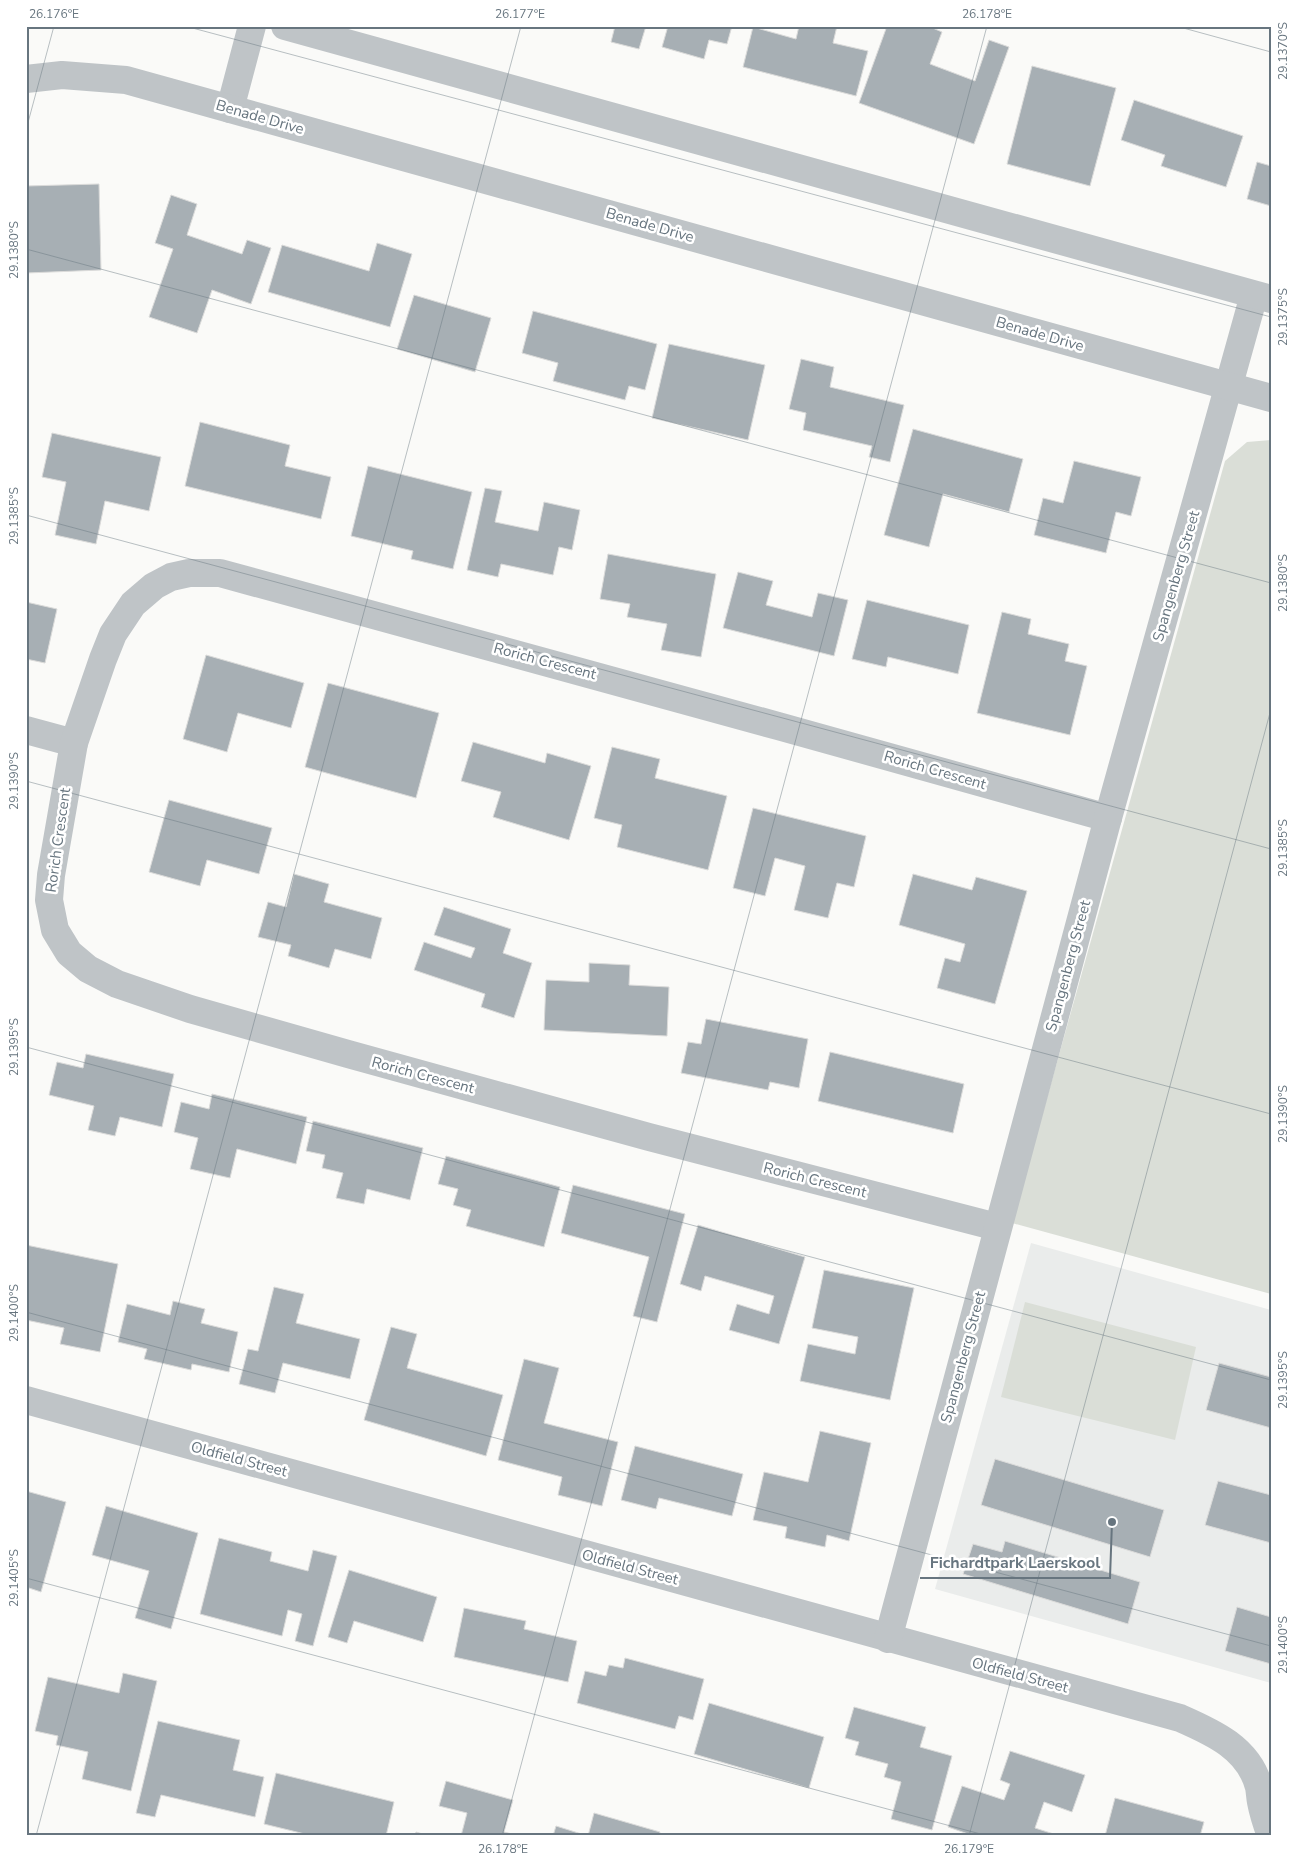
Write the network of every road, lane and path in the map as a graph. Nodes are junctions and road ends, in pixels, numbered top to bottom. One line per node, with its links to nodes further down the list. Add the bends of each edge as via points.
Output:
1 (252, 26): 4 (street)
2 (285, 26): 5 (street)
3 (26, 78): 4 (street, Benade Drive, via 62,75 126,80)
4 (230, 109): 6 (street, Benade Drive)
5 (1262, 297): 6 (street, Spangenberg Street)
6 (1229, 386): 7 (street, Benade Drive); 10 (street, Spangenberg Street)
7 (1271, 398)
8 (26, 730): 9 (street)
9 (74, 743): 10 (street, Rorich Crescent, via 113,634 133,604 170,577 220,573); 11 (street, Rorich Crescent, via 49,900 55,930 69,953 110,981 190,1009 348,1054 649,1137)
10 (1108, 818): 11 (street, Spangenberg Street)
11 (997, 1226): 13 (street, Spangenberg Street)
12 (26, 1400): 13 (street, Oldfield Street)
13 (888, 1639): 14 (street, Oldfield Street, via 1180,1718 1205,1729 1230,1743 1252,1770)
14 (1271, 1836)

